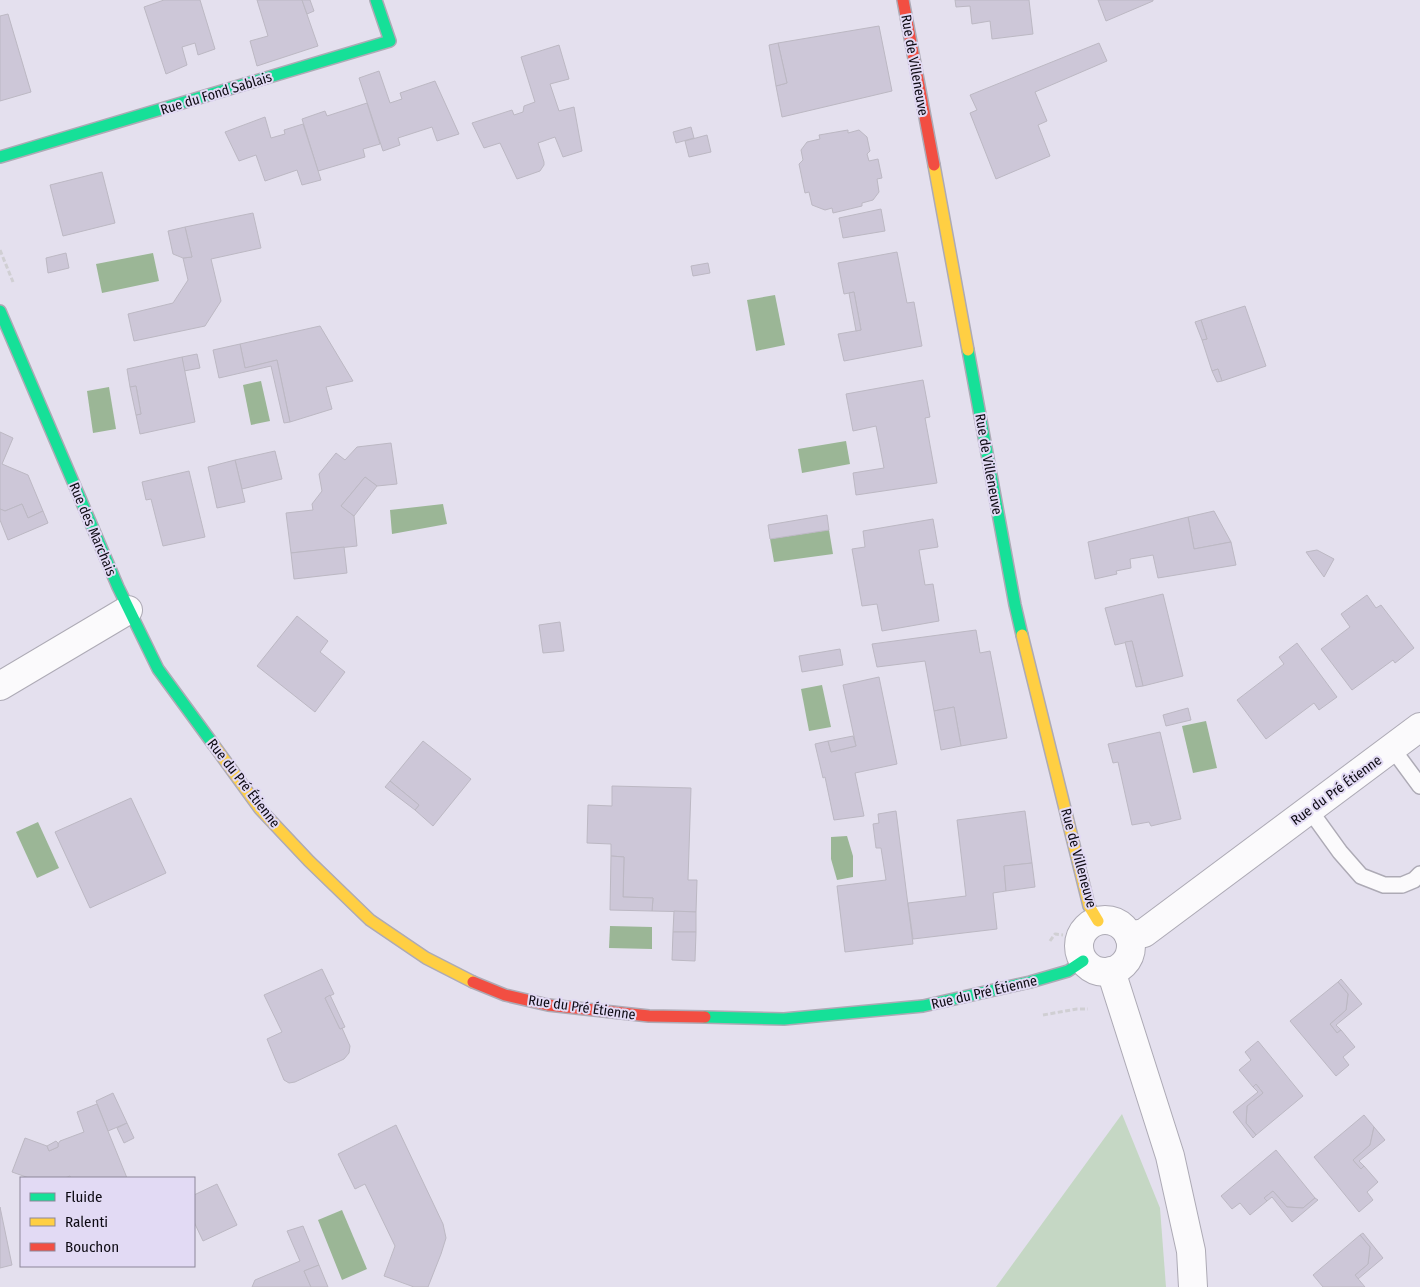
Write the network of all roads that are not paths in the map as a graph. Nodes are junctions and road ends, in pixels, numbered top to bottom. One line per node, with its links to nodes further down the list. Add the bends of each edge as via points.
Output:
1 (376, 0): 3 (street, Rue du Fond Sablais, via 390,41)
2 (903, 0): 13 (street, Rue de Villeneuve, via 1015,605 1089,906)
3 (0, 158)
4 (0, 311): 5 (street, Rue des Marchais)
5 (128, 610): 6 (street); 13 (street, Rue du Pré Étienne, via 158,669 260,809 309,861 370,920 426,958 467,980 505,995 548,1006 649,1016 784,1019 923,1006 1068,971)
6 (0, 686)
7 (1420, 728): 8 (street, Rue du Pré Étienne)
8 (1392, 748): 9 (lane); 10 (street, Rue du Pré Étienne)
9 (1420, 786)
10 (1309, 809): 11 (lane, via 1361,876 1384,885 1402,885); 12 (street, Rue du Pré Étienne, via 1144,933)
11 (1420, 874)
12 (1129, 936): 13 (street, via 1122,927 1107,920); 14 (street, via 1128,958)
13 (1087, 939): 14 (street, via 1090,967 1097,971)
14 (1111, 971): 15 (street, via 1170,1156 1191,1251)
15 (1193, 1287)

